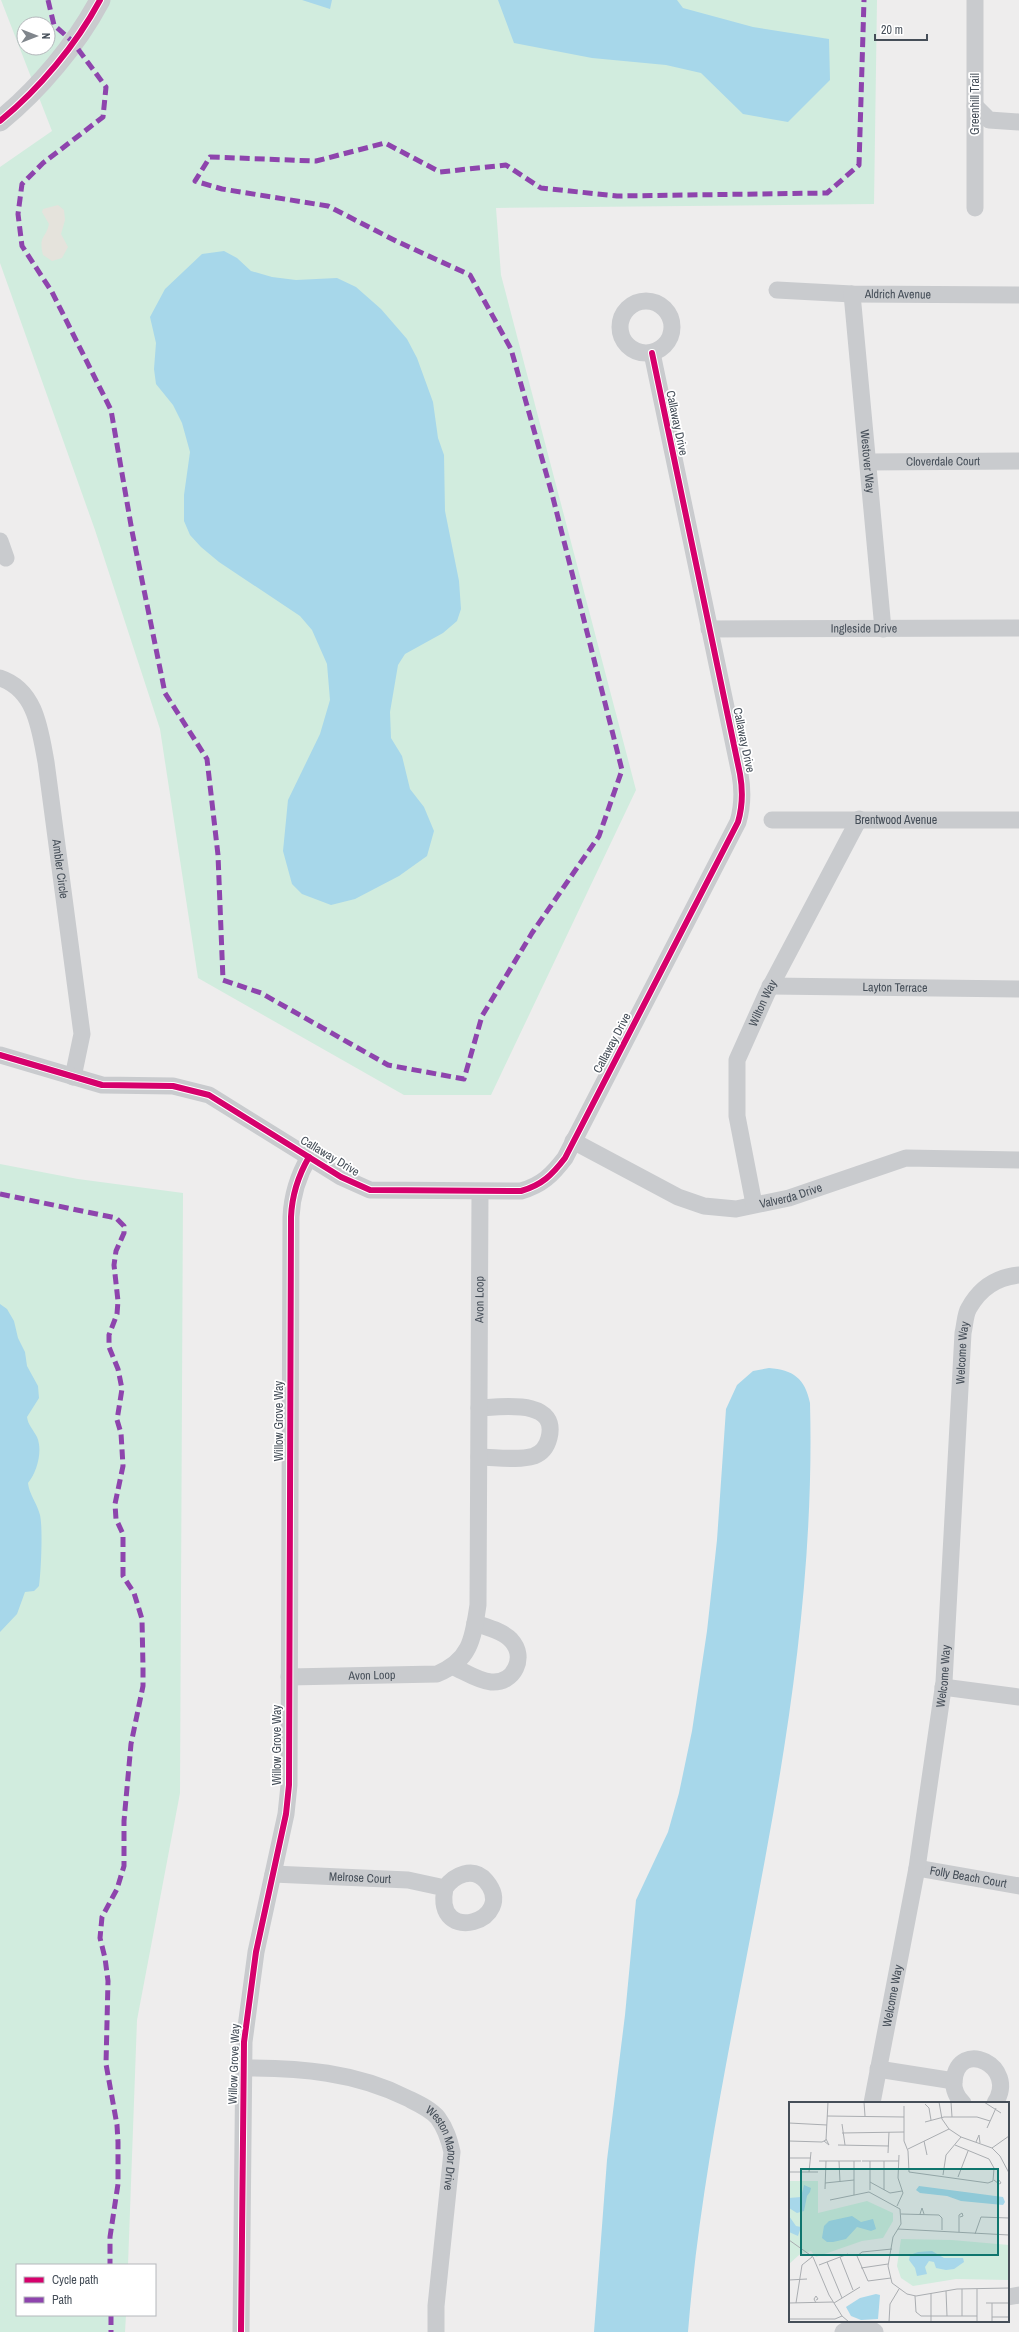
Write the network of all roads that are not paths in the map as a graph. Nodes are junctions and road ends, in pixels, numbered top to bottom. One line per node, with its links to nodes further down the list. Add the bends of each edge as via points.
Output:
1 (100, 0): 4 (street, via 54,66)
2 (975, 0): 3 (street, Greenhill Trail)
3 (975, 106): 5 (street, via 989,120); 6 (street, Greenhill Trail)
4 (0, 121)
5 (1019, 122)
6 (975, 208)
7 (777, 290): 8 (street, Aldrich Avenue)
8 (852, 294): 9 (street, Aldrich Avenue); 12 (street, Westover Way)
9 (1019, 295)
10 (652, 353): 17 (street, Callaway Drive)
11 (1019, 461): 12 (street, Cloverdale Court)
12 (868, 462): 15 (street, Westover Way)
13 (0, 542): 14 (street)
14 (6, 558)
15 (883, 628): 16 (street, Ingleside Drive); 17 (street, Ingleside Drive)
16 (1019, 628)
17 (709, 629): 26 (street, Callaway Drive, via 744,793 743,807 738,822)
18 (0, 678): 25 (street, Ambler Circle, via 11,681 29,699 38,723 46,762 82,1034)
19 (859, 819): 20 (street, Brentwood Avenue); 21 (street, Brentwood Avenue); 22 (street, Wilton Way)
20 (772, 820)
21 (1019, 820)
22 (770, 986): 23 (street, Layton Terrace); 30 (street, Wilton Way, via 737,1060 737,1116)
23 (1019, 989)
24 (0, 1055): 25 (street, Callaway Drive)
25 (72, 1076): 27 (street, Callaway Drive, via 102,1085 174,1086 209,1095)
26 (573, 1141): 29 (street, Callaway Drive, via 554,1173 534,1188 521,1192); 30 (street, Valverda Drive, via 678,1197 704,1206 736,1209)
27 (309, 1157): 29 (street, Callaway Drive, via 356,1185 370,1190); 36 (street, Willow Grove Way, via 300,1173 292,1199)
28 (1019, 1160): 30 (street, Valverda Drive, via 906,1158 789,1198)
29 (480, 1192): 32 (street, Avon Loop)
30 (754, 1204)
31 (1019, 1275): 37 (street, Welcome Way, via 1002,1277 984,1288 968,1309 963,1332)
32 (479, 1408): 33 (street, Avon Loop); 33 (street, via 532,1408 543,1414 549,1423 551,1433 546,1447 536,1455)
33 (479, 1457): 34 (street, Avon Loop, via 478,1605)
34 (475, 1623): 35 (street, Avon Loop, via 474,1633 465,1654); 35 (street, via 511,1639 517,1648 516,1668 504,1680 490,1682)
35 (454, 1667): 36 (street, Avon Loop, via 437,1674)
36 (289, 1677): 40 (street, Willow Grove Way, via 286,1814)
37 (943, 1687): 38 (street); 39 (street, Welcome Way)
38 (1019, 1697)
39 (917, 1868): 41 (street, Folly Beach Court); 44 (street, Welcome Way)
40 (273, 1874): 42 (street, Melrose Court, via 408,1880); 43 (street, Willow Grove Way, via 256,1952 247,2014)
41 (1019, 1886)
42 (445, 1888)
43 (244, 2068): 52 (street, Willow Grove Way); 53 (street, Weston Manor Drive, via 288,2068 342,2075 396,2092 437,2116 447,2132 452,2152 438,2285)
44 (878, 2068): 45 (street); 46 (street, Welcome Way)
45 (954, 2081): 47 (street, via 957,2095); 48 (street, via 965,2062 980,2058 993,2063 999,2068 1004,2082 1003,2090)
46 (872, 2102)
47 (962, 2102)
48 (996, 2102)
49 (1019, 2295): 50 (street)
50 (1009, 2297)
51 (869, 2327): 54 (street, via 851,2328)
52 (241, 2332)
53 (436, 2332)
54 (843, 2332)

